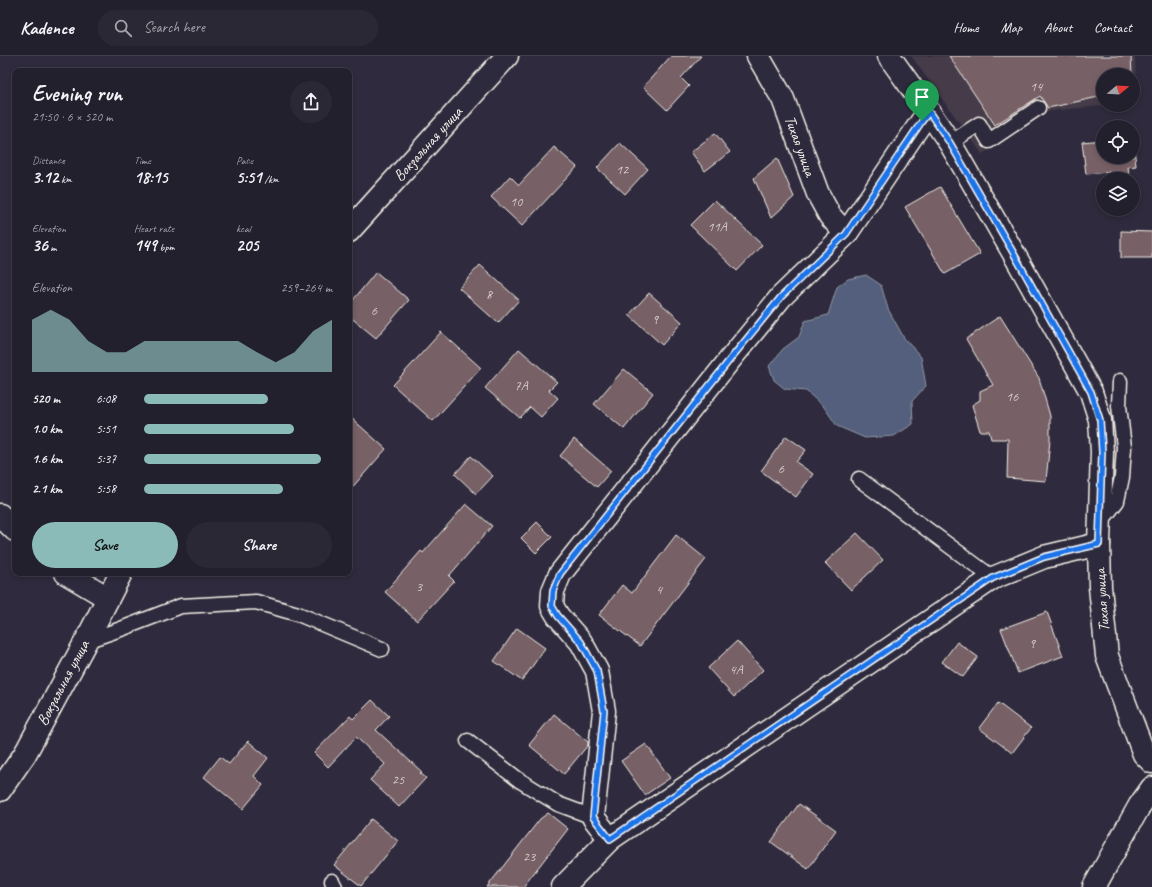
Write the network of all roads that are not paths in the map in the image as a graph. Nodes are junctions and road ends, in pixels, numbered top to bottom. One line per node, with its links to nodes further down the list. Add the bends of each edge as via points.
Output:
1 (507, 56): 7 (street, Вокзальная улица)
2 (758, 56): 8 (street, Тихая улица, via 783,100 818,194 830,216)
3 (889, 56): 5 (street, Тихая улица)
4 (1038, 108): 6 (lane, via 989,141 979,124)
5 (929, 112): 6 (street, Тихая улица); 8 (street)
6 (950, 143): 12 (street, Тихая улица, via 1091,392 1100,420)
7 (352, 228)
8 (846, 234): 25 (street, via 781,297 560,574 553,591 552,606 581,642 597,671 604,711)
9 (1120, 381): 12 (lane, via 1119,406 1124,447 1122,477 1118,501)
10 (859, 479): 17 (lane)
11 (0, 514): 13 (street)
12 (1100, 521): 14 (street, Тихая улица)
13 (12, 527)
14 (1099, 544): 17 (street, via 1044,557); 22 (street, Тихая улица, via 1100,587 1107,656 1144,754)
15 (71, 576): 18 (street)
16 (119, 576): 18 (street, Вокзальная улица)
17 (993, 578): 26 (street)
18 (108, 598): 19 (street, Вокзальная улица)
19 (86, 641): 20 (lane, via 181,606 256,602 298,614); 24 (street, Вокзальная улица, via 25,754)
20 (382, 649)
21 (468, 741): 25 (lane, via 519,780 558,804)
22 (1152, 762)
23 (1152, 788): 28 (street)
24 (0, 790)
25 (593, 817): 26 (street)
26 (610, 839): 27 (street)
27 (563, 887)
28 (1094, 887)

